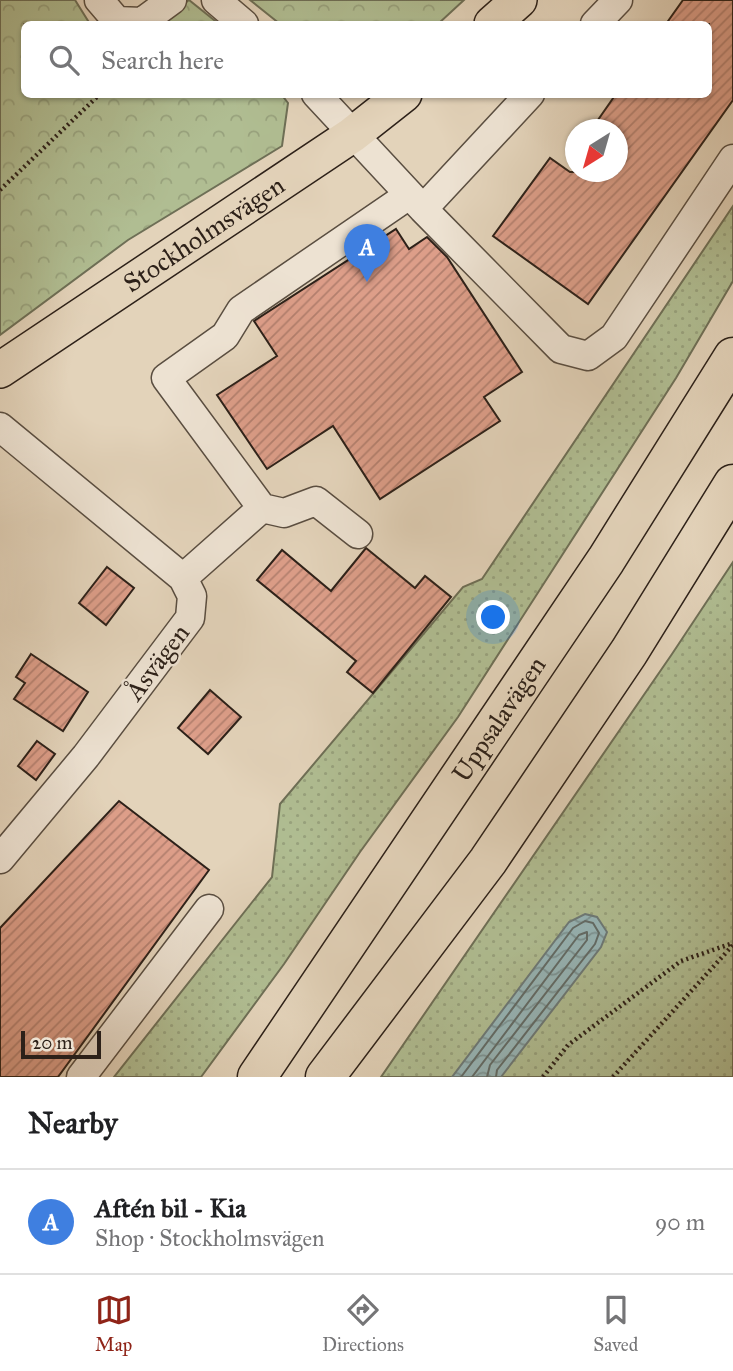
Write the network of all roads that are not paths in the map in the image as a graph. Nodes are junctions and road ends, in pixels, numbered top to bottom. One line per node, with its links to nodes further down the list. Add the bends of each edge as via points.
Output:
1 (99, 0): 6 (street)
2 (172, 0): 7 (street)
3 (216, 0): 8 (street)
4 (519, 0): 9 (main road)
5 (618, 0): 10 (street)
6 (117, 21)
7 (143, 21)
8 (240, 21)
9 (495, 21)
10 (598, 21)
11 (320, 98): 14 (street)
12 (399, 98): 14 (main road, Stockholmsvägen)
13 (526, 98): 16 (street)
14 (352, 135): 16 (street); 18 (main road, Stockholmsvägen)
15 (733, 159): 16 (street, via 614,337 588,356 561,349)
16 (416, 202): 21 (street, via 241,310 225,336 166,378)
17 (733, 357): 27 (highway, Uppsalavägen, via 607,560)
18 (0, 370)
19 (0, 427): 23 (street)
20 (733, 484): 25 (highway, via 629,652)
21 (262, 508): 22 (street, via 284,513 316,501); 23 (street)
22 (358, 534)
23 (183, 578): 24 (street, Åsvägen, via 192,596 191,618)
24 (0, 859)
25 (488, 861): 31 (highway); 32 (highway)
26 (209, 909): 28 (street)
27 (293, 1027): 29 (highway); 30 (highway, Uppsalavägen)
28 (81, 1077)
29 (251, 1077)
30 (257, 1077)
31 (325, 1077)
32 (351, 1077)

